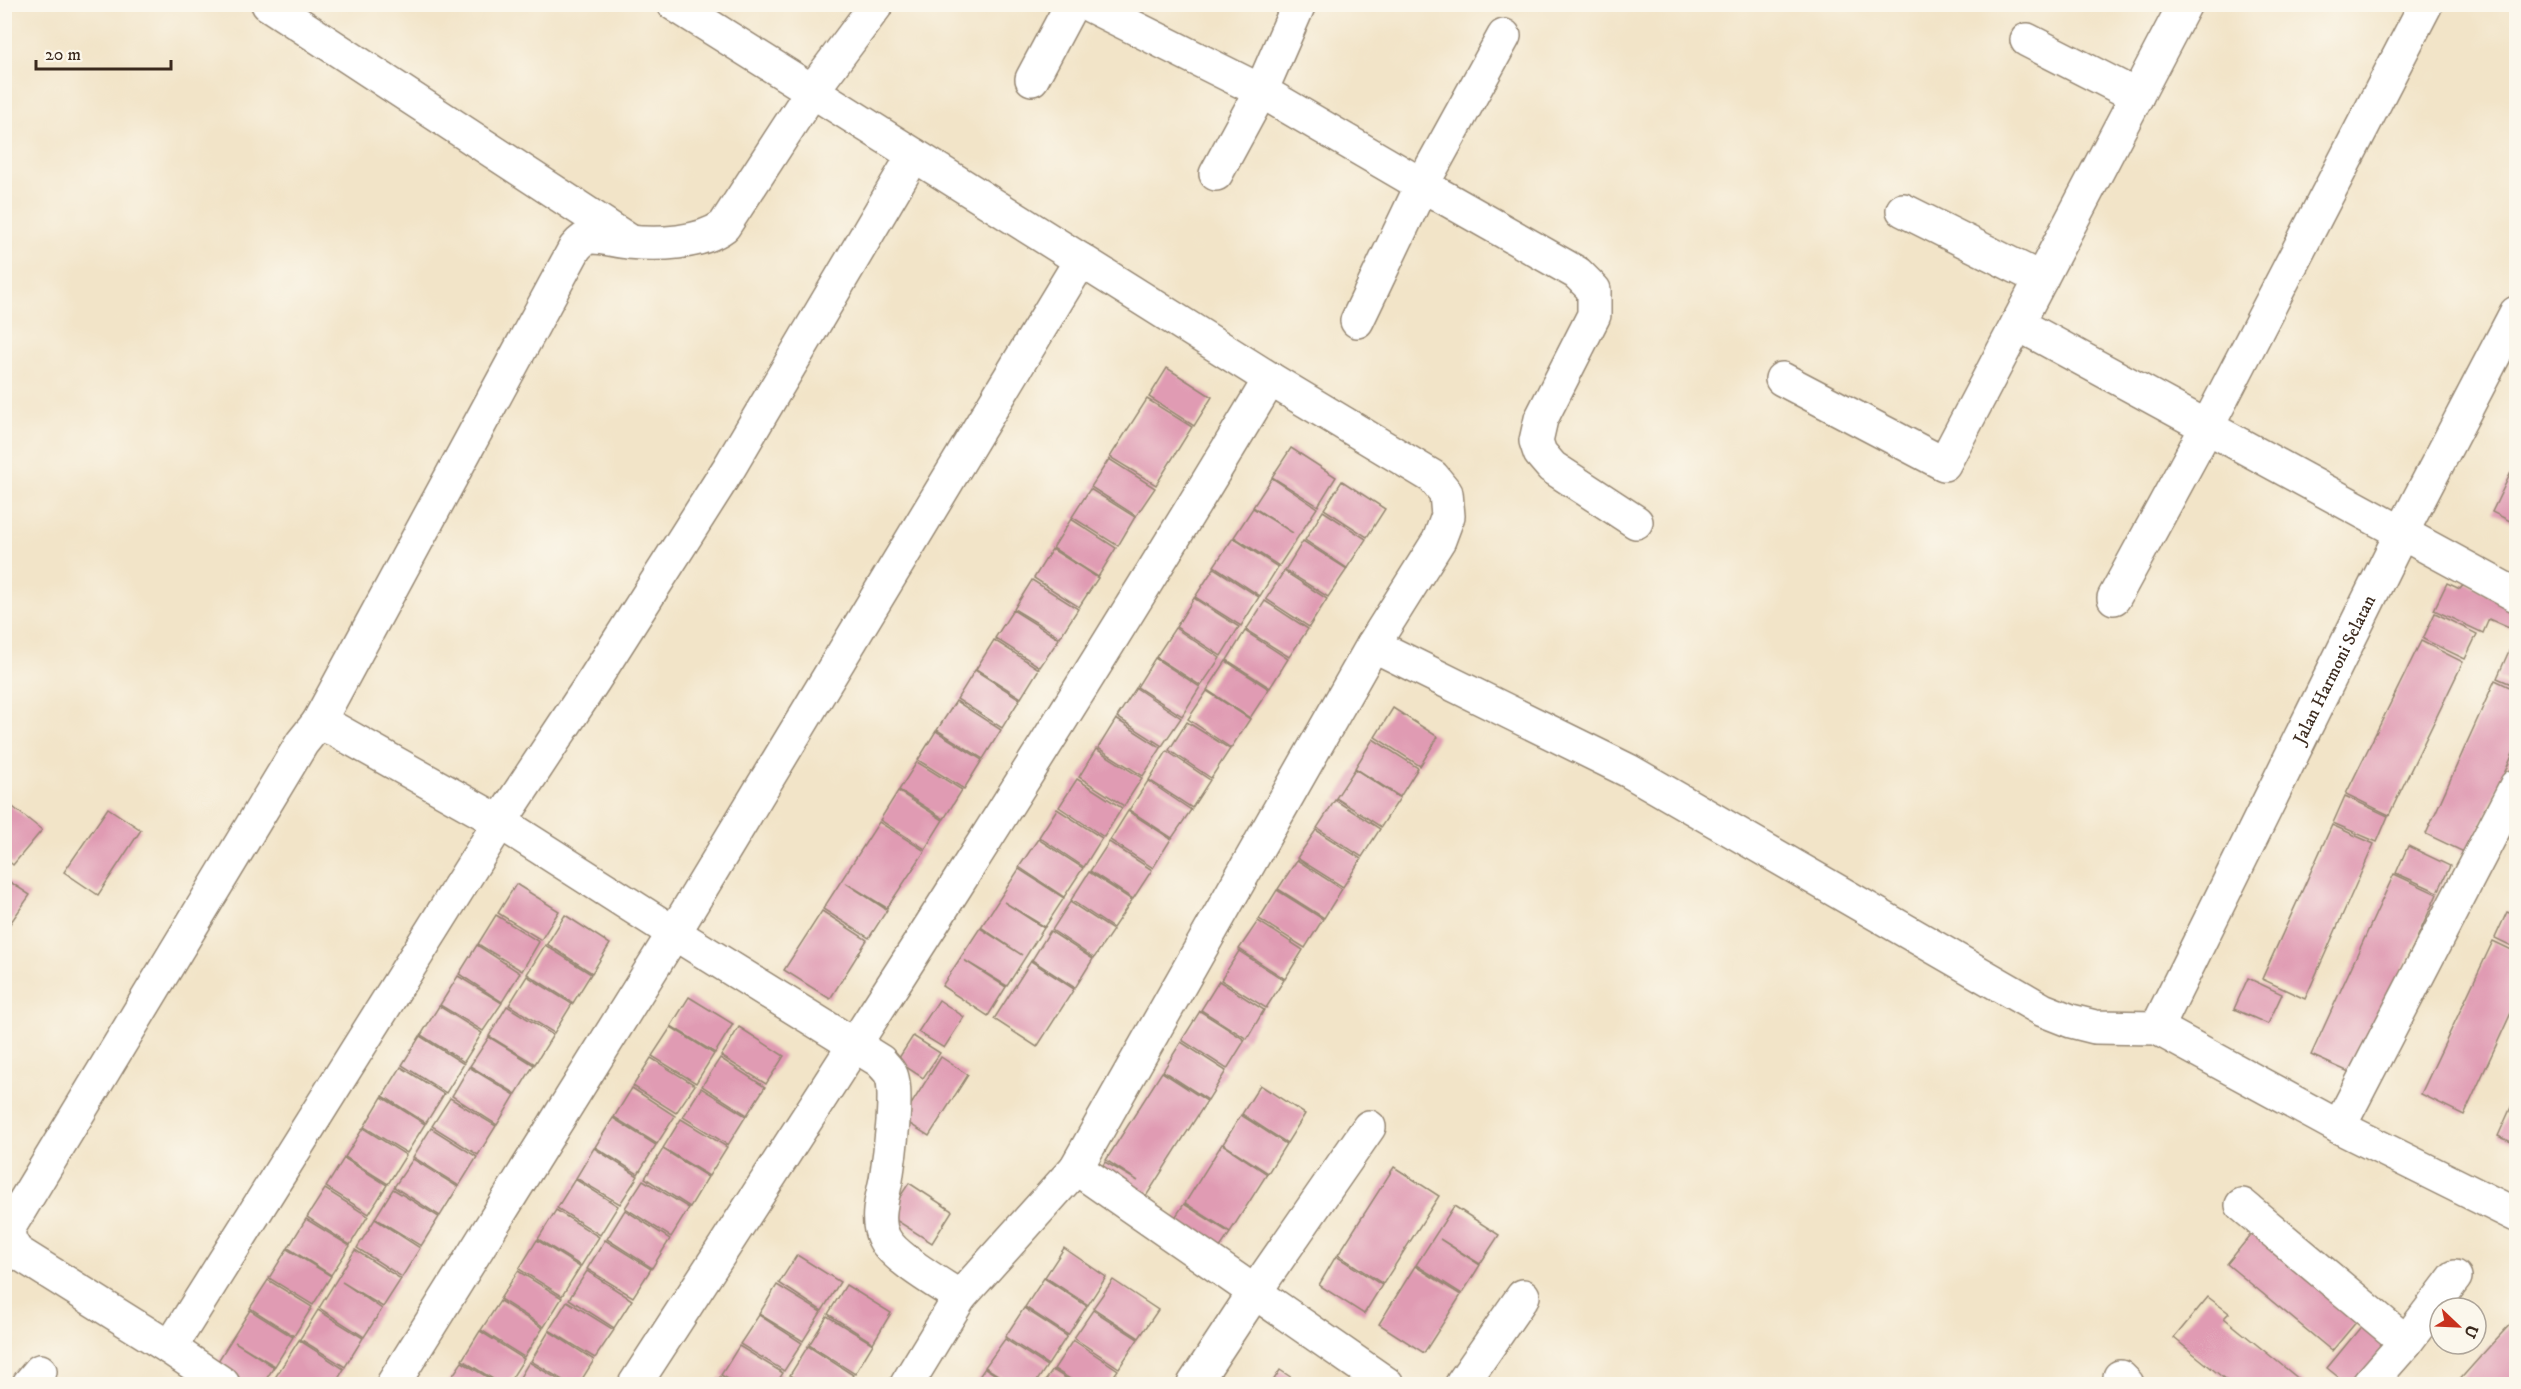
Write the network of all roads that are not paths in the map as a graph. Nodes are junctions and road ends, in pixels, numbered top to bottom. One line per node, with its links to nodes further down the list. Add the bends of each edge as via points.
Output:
1 (268, 4): 19 (street)
2 (674, 4): 12 (street)
3 (877, 4): 12 (street)
4 (1072, 4): 11 (street)
5 (1087, 4): 13 (street)
6 (1299, 4): 13 (street)
7 (2185, 4): 14 (street)
8 (2426, 4): 27 (street)
9 (1504, 36): 17 (street)
10 (2027, 40): 14 (street)
11 (1032, 79)
12 (812, 91): 15 (street); 19 (street, via 724,226 712,236 699,239)
13 (1261, 91): 16 (street); 17 (street)
14 (2137, 96): 21 (street)
15 (914, 155): 20 (street); 35 (street, via 729,468)
16 (1216, 174)
17 (1422, 185): 23 (street); 28 (street, via 1576,273 1594,290 1594,315 1542,418 1536,441 1552,467)
18 (1903, 210): 21 (street)
19 (632, 242): 33 (street, via 590,237 574,248)
20 (1080, 260): 26 (street); 36 (street)
21 (2041, 279): 24 (street)
22 (2517, 313): 29 (street, Jalan Harmoni Selatan)
23 (1357, 321)
24 (2018, 324): 25 (street, via 1944,464); 27 (street)
25 (1782, 379)
26 (1270, 380): 32 (street, via 1433,477 1446,493 1448,516 1439,540); 38 (street)
27 (2207, 427): 29 (street); 31 (street)
28 (1636, 522)
29 (2402, 532): 30 (street); 37 (street, Jalan Harmoni Selatan)
30 (2517, 595)
31 (2114, 598)
32 (1373, 645): 37 (street, via 1629,771 2043,1010 2095,1027); 41 (street)
33 (318, 723): 35 (street); 49 (street, via 302,743 8,1229 17,1252)
34 (2517, 786): 39 (street)
35 (500, 822): 36 (street); 49 (street)
36 (674, 933): 38 (street); 51 (street)
37 (2157, 1028): 39 (street)
38 (856, 1046): 47 (street, via 880,1061 891,1075 895,1090 889,1160 880,1204 884,1239 897,1253); 52 (street)
39 (2338, 1127): 43 (street)
40 (1369, 1128): 45 (street)
41 (1076, 1168): 45 (street); 47 (street)
42 (2242, 1205): 48 (street)
43 (2517, 1215)
44 (2455, 1277): 48 (street)
45 (1254, 1293): 54 (street); 55 (street)
46 (1523, 1296): 56 (street)
47 (960, 1297): 53 (street)
48 (2406, 1342): 57 (street)
49 (170, 1348): 50 (street)
50 (223, 1384)
51 (393, 1384)
52 (635, 1384)
53 (907, 1384)
54 (1194, 1384)
55 (1388, 1384)
56 (1462, 1384)
57 (2369, 1384)

